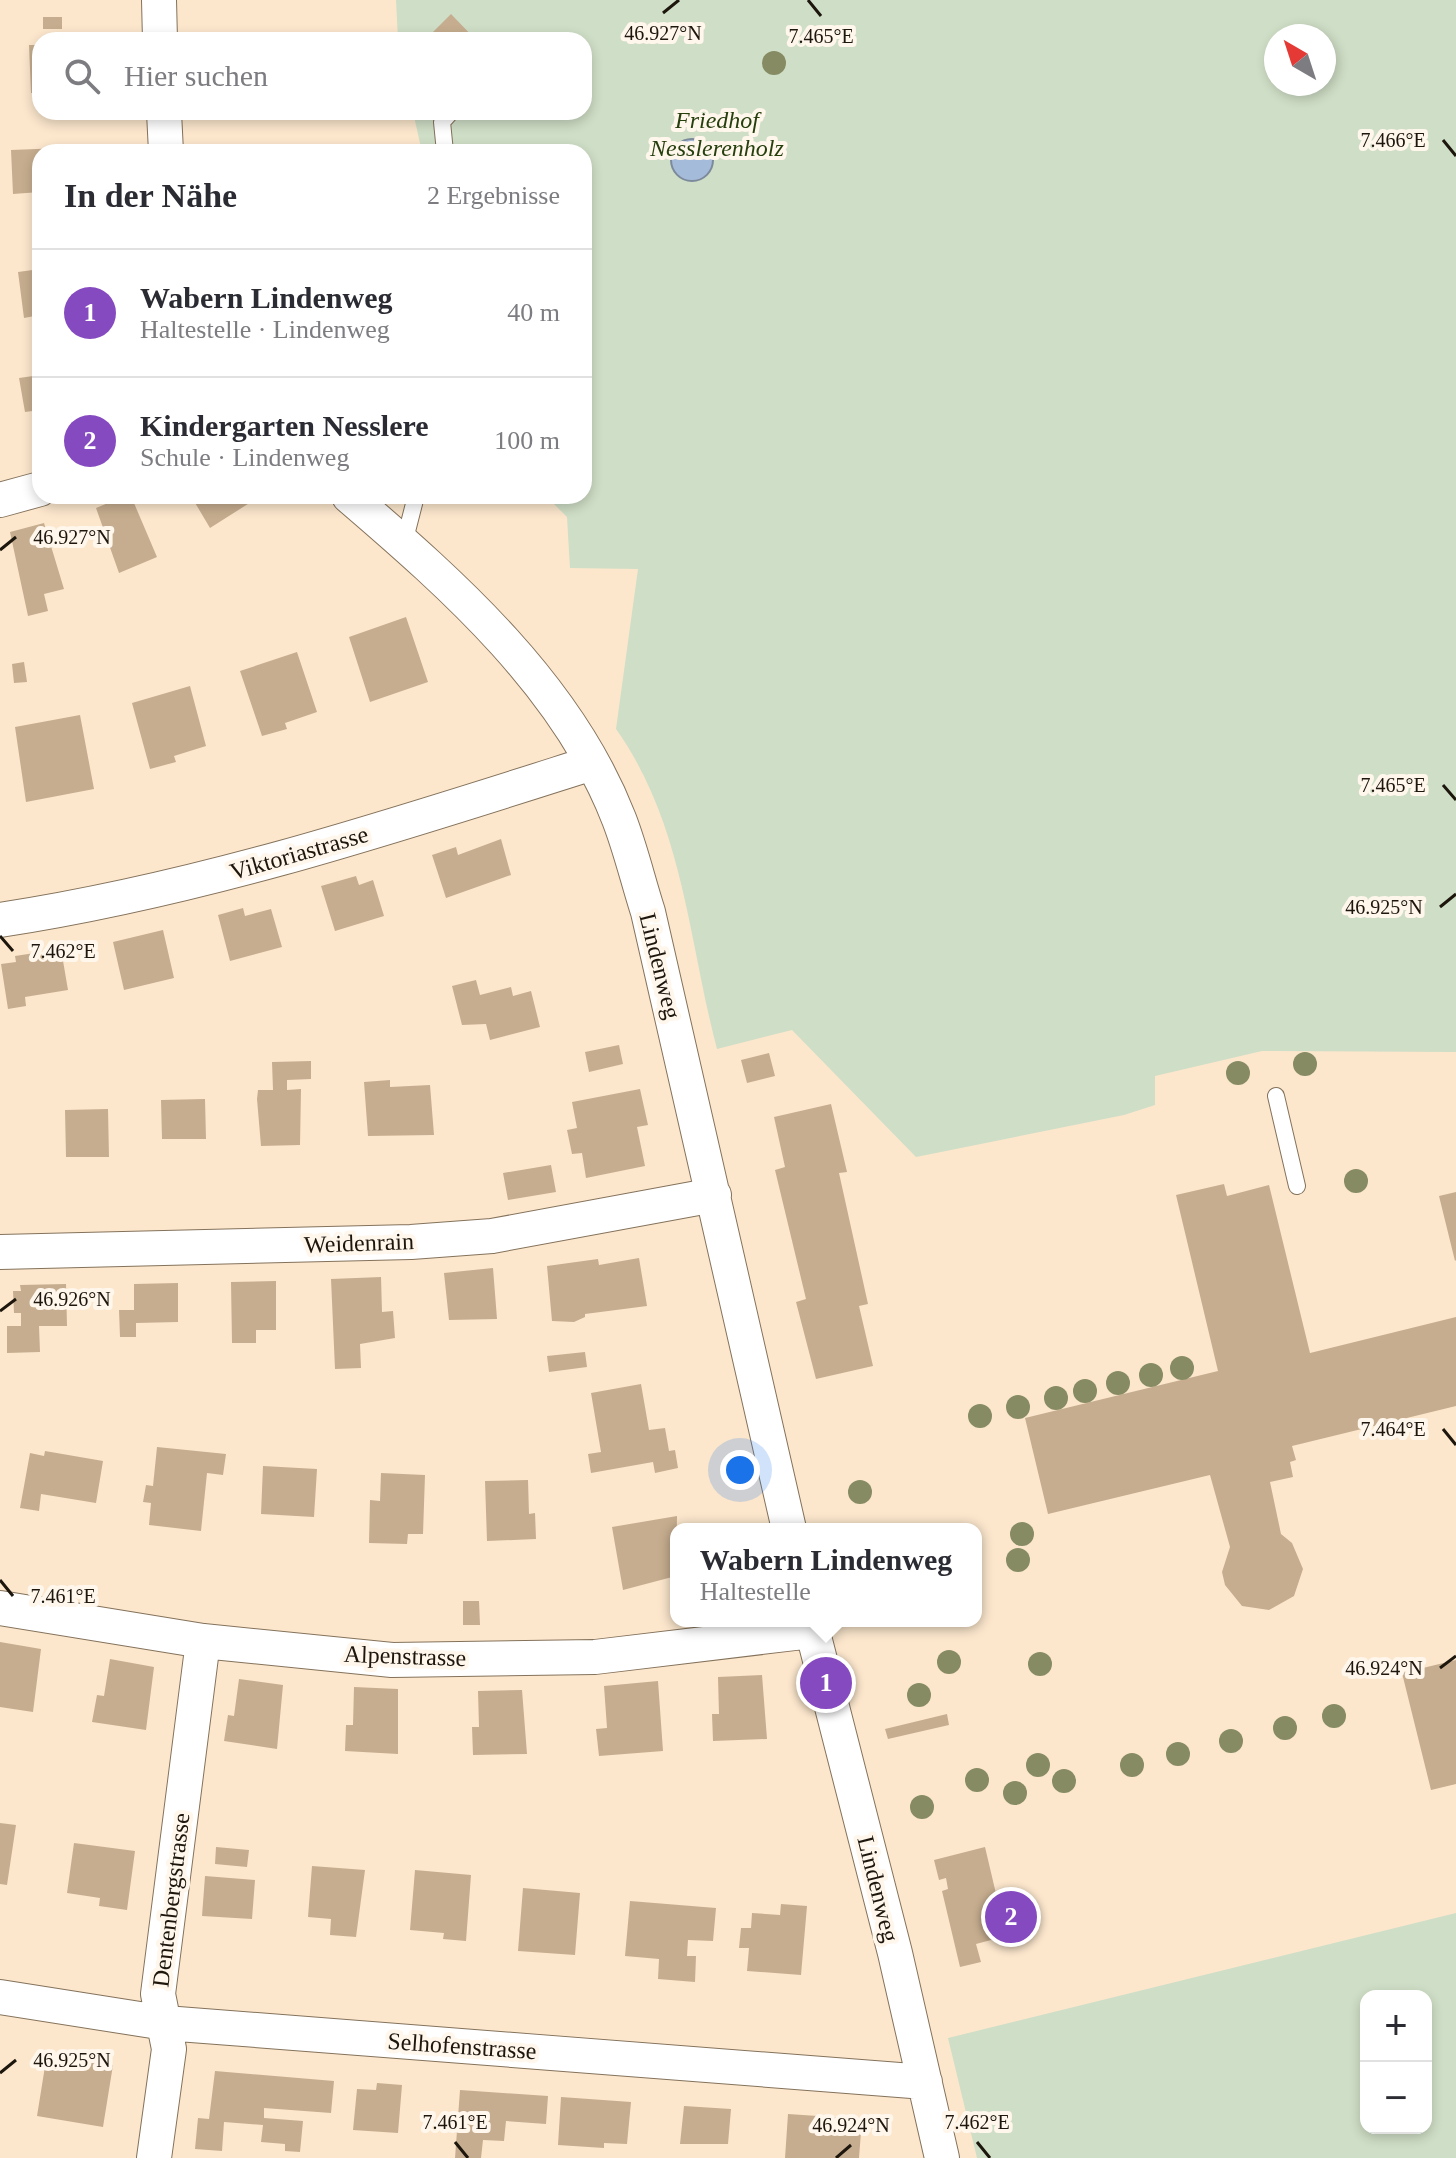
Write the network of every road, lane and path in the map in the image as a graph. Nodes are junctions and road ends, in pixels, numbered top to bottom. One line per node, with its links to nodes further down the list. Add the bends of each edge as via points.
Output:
1 (159, 0): 2 (street)
2 (160, 32)
3 (164, 120): 5 (street)
4 (444, 120): 6 (lane)
5 (166, 144)
6 (444, 144)
7 (32, 491): 8 (street)
8 (0, 500)
9 (358, 504): 11 (street, Lindenweg)
10 (414, 504): 11 (lane)
11 (404, 543): 12 (street, Lindenweg, via 538,679)
12 (592, 763): 13 (street, Viktoriastrasse, via 303,854 79,908); 16 (street, Lindenweg, via 619,818 648,912)
13 (0, 920)
14 (1276, 1096): 15 (lane)
15 (1297, 1186)
16 (714, 1195): 17 (street, Weidenrain, via 492,1236); 18 (street, Lindenweg)
17 (0, 1252)
18 (788, 1523)
19 (0, 1608): 22 (street, Alpenstrasse)
20 (804, 1627): 22 (street, Alpenstrasse, via 595,1657 392,1660)
21 (811, 1627): 25 (street, Lindenweg)
22 (203, 1641): 24 (street, Dentenbergstrasse, via 158,1994)
23 (0, 1997): 24 (street, Selhofenstrasse)
24 (165, 2023): 25 (street, Selhofenstrasse); 26 (street, Dentenbergstrasse, via 169,2049)
25 (925, 2082): 27 (street, Lindenweg)
26 (154, 2158)
27 (942, 2158)

